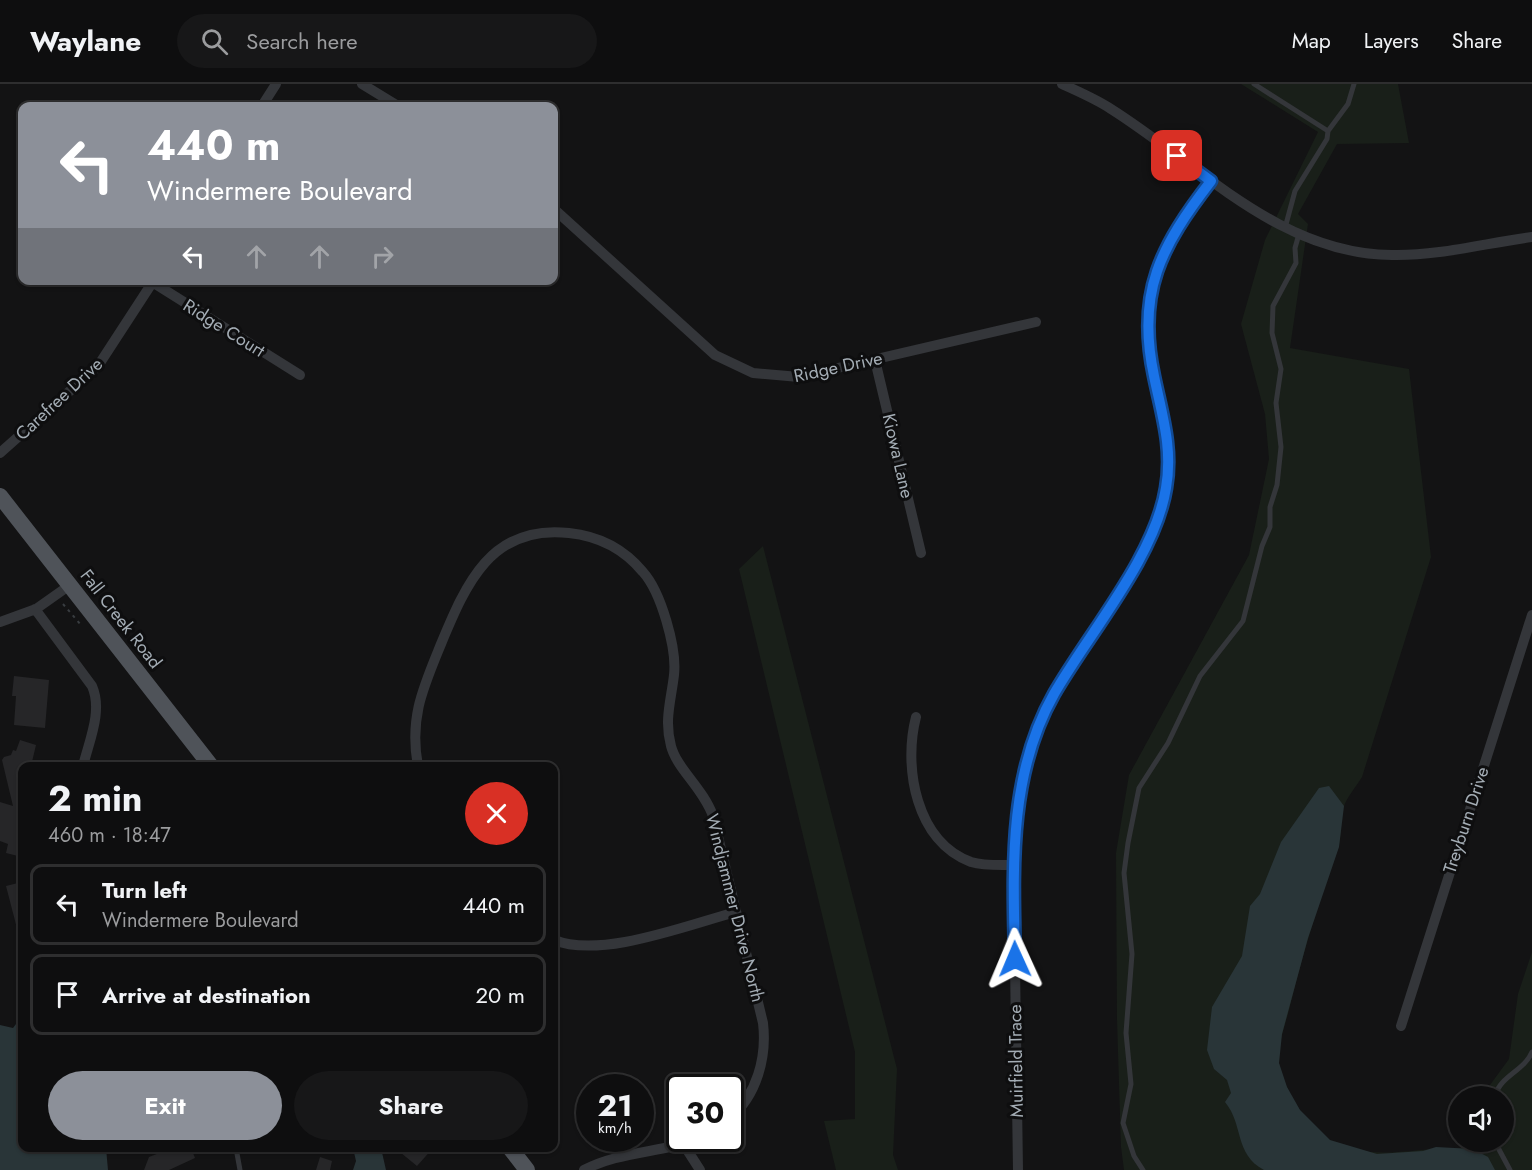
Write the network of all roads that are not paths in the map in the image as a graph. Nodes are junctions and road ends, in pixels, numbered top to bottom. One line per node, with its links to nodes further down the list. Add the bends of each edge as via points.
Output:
1 (276, 84): 6 (street)
2 (362, 84): 7 (street)
3 (1062, 84): 9 (street, via 1110,108)
4 (1254, 84): 8 (lane)
5 (1354, 84): 8 (lane, via 1348,104)
6 (265, 102)
7 (391, 102)
8 (1328, 131): 11 (lane, via 1295,191)
9 (1211, 181): 11 (street); 30 (street, Muirfield Trace, via 1166,246 1150,298 1149,344 1169,448 1161,510 1129,575 1041,722 1020,787)
10 (558, 213): 17 (street, Ridge Drive, via 715,355 738,368 769,377 799,377)
11 (1286, 228): 12 (street)
12 (1299, 234): 13 (street, via 1358,252 1391,255); 47 (lane, via 1296,263 1273,306 1272,333 1281,369 1276,404 1281,447 1270,527 1243,621 1200,676 1168,743 1139,788 1128,843 1124,873 1132,954 1126,1033 1131,1084 1124,1123 1134,1156)
13 (1532, 237)
14 (149, 285): 19 (street, Carefree Drive, via 98,366)
15 (158, 285): 18 (street, Ridge Court)
16 (1036, 322): 17 (street, Ridge Drive)
17 (875, 360): 21 (street, Kiowa Lane)
18 (300, 375)
19 (0, 453)
20 (0, 496): 22 (main road, Fall Creek Road)
21 (921, 553)
22 (70, 585): 23 (street); 28 (main road, Fall Creek Road)
23 (34, 609): 25 (street); 27 (street, via 97,698)
24 (1532, 615): 33 (street, Treyburn Drive)
25 (0, 622)
26 (916, 717): 30 (street, via 910,737 910,759 923,815 935,835 969,861)
27 (83, 762)
28 (209, 762)
29 (418, 762): 31 (street, Windjammer Drive North, via 416,709 460,598 478,569 512,542 533,535 556,531 603,540 627,556 656,591 673,652 674,675 666,716 670,744 707,800)
30 (1013, 866): 46 (street, Muirfield Trace)
31 (736, 912): 32 (street, via 607,946); 36 (street, Windjammer Drive North, via 765,1035 760,1072)
32 (558, 941)
33 (1401, 1026)
34 (1532, 1052): 35 (lane)
35 (1497, 1086)
36 (744, 1101)
37 (666, 1149): 44 (street, via 602,1162)
38 (237, 1152): 42 (lane)
39 (513, 1152): 43 (main road)
40 (688, 1152): 45 (street)
41 (1500, 1152): 48 (lane)
42 (240, 1170)
43 (527, 1170)
44 (584, 1170)
45 (700, 1170)
46 (1018, 1170)
47 (1143, 1170)
48 (1510, 1170)

